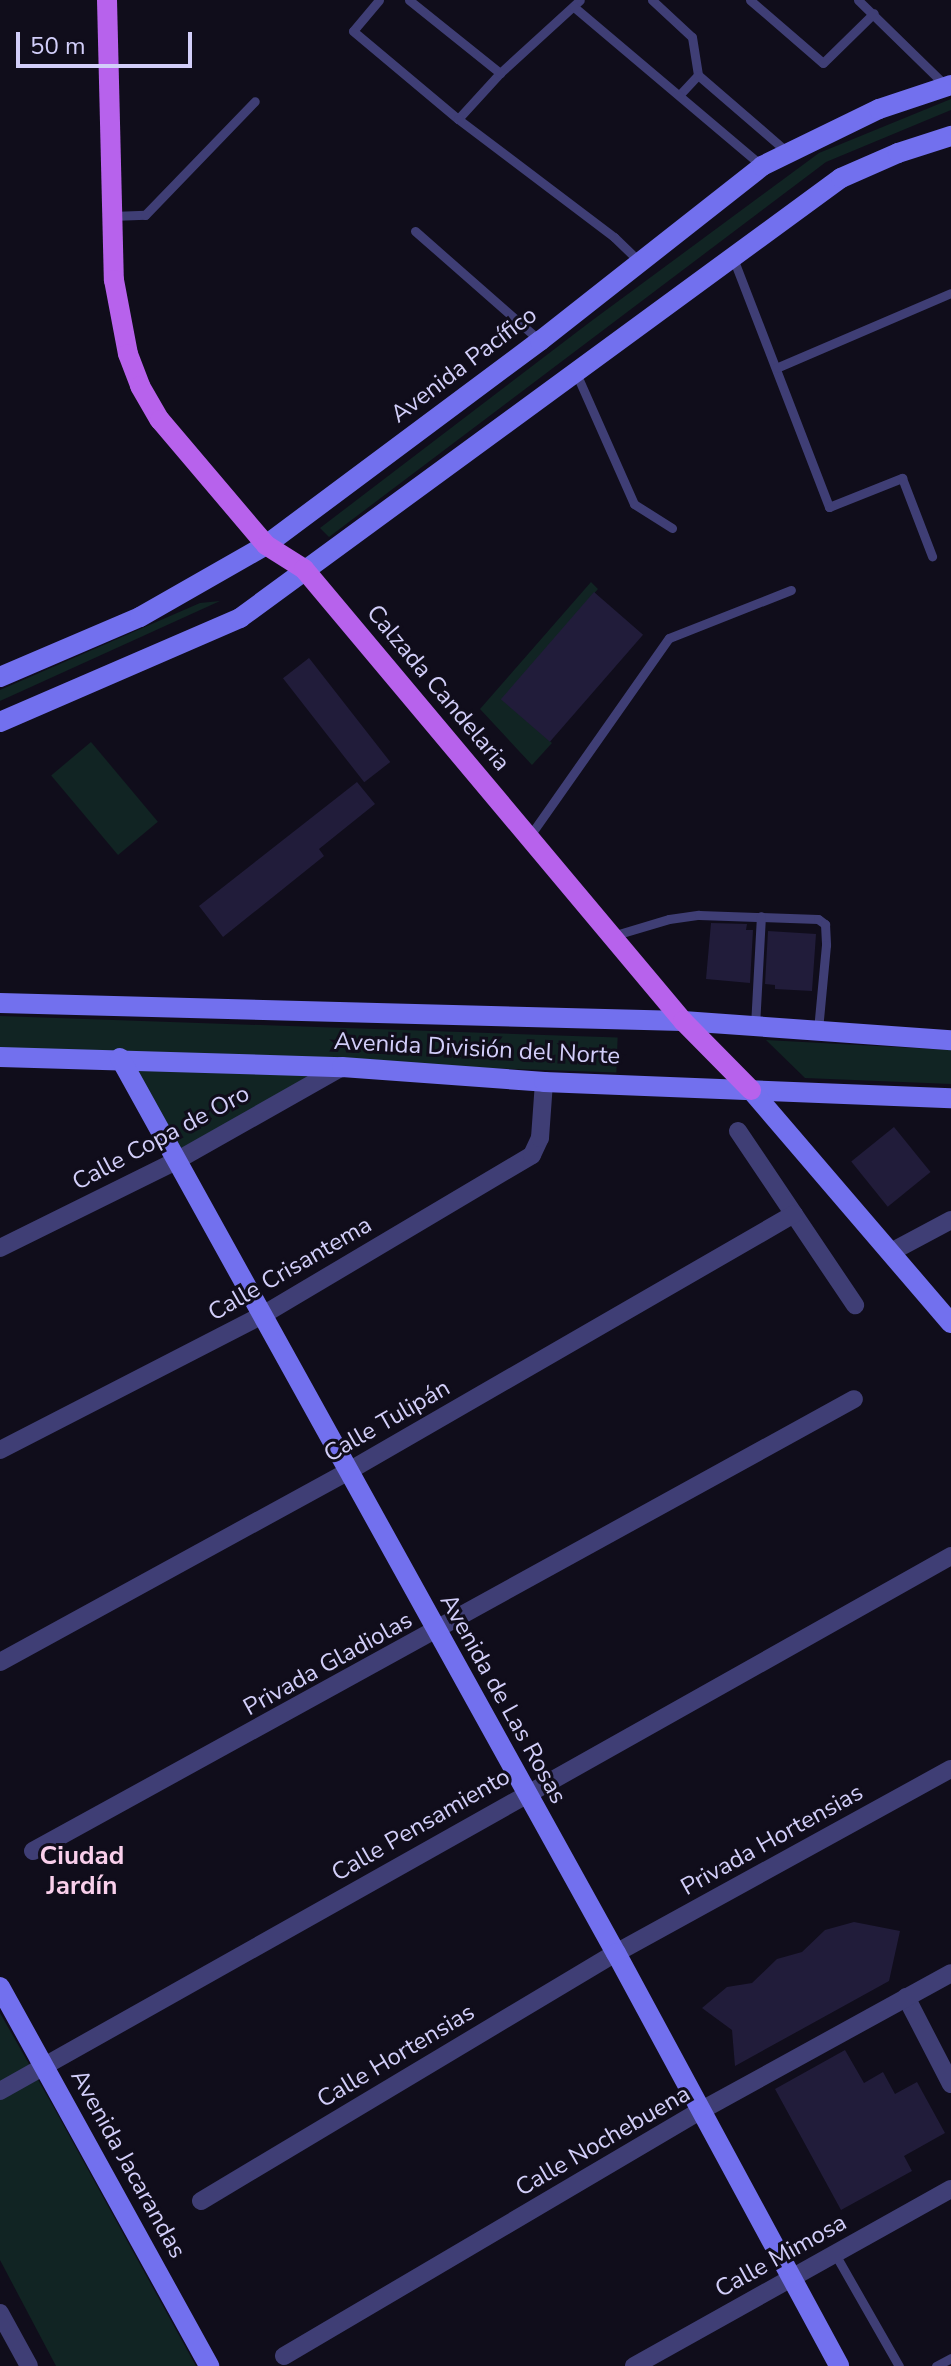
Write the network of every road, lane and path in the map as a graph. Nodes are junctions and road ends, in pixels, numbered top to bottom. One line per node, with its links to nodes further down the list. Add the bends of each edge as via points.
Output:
1 (107, 0): 18 (main road, Calzada Candelaria)
2 (379, 0): 14 (lane, via 353,31)
3 (409, 0): 9 (lane)
4 (652, 0): 10 (lane, via 692,37)
5 (750, 0): 8 (lane, via 823,63)
6 (858, 0): 8 (lane)
7 (577, 3): 9 (lane); 12 (lane)
8 (874, 13): 11 (lane)
9 (500, 73): 14 (lane)
10 (698, 75): 12 (lane); 16 (lane)
11 (948, 85): 16 (street, Avenida Pacífico)
12 (680, 94): 17 (lane)
13 (255, 101): 18 (lane, via 145,215)
14 (458, 119): 21 (lane)
15 (951, 136): 20 (street, via 841,178)
16 (786, 151): 17 (street, Avenida Pacífico)
17 (762, 166): 21 (street, Avenida Pacífico)
18 (112, 216): 27 (main road, Calzada Candelaria, via 119,319 140,386 160,420)
19 (415, 231): 23 (lane)
20 (733, 258): 24 (lane); 25 (street)
21 (639, 261): 23 (street, Avenida Pacífico)
22 (951, 293): 24 (lane)
23 (540, 341): 27 (street, Avenida Pacífico)
24 (776, 368): 28 (lane, via 829,507 902,478)
25 (576, 373): 26 (lane, via 634,504); 29 (street)
26 (672, 528)
27 (266, 545): 29 (main road, Calzada Candelaria); 31 (street, Avenida Pacífico, via 140,617)
28 (932, 556)
29 (304, 569): 32 (street, via 240,618); 33 (main road, Calzada Candelaria)
30 (791, 590): 33 (lane, via 669,638)
31 (0, 677)
32 (0, 722)
33 (529, 837): 35 (main road, Calzada Candelaria)
34 (761, 916): 35 (lane, via 669,919); 38 (lane); 39 (lane, via 818,919 825,924)
35 (612, 936): 37 (main road, Calzada Candelaria)
36 (0, 1003): 37 (street, Avenida División del Norte)
37 (683, 1021): 38 (street, Avenida División del Norte); 45 (main road, Calzada Candelaria)
38 (755, 1026): 39 (street, Avenida División del Norte)
39 (818, 1030): 40 (street, Avenida División del Norte)
40 (951, 1040)
41 (0, 1057): 42 (street, Avenida División del Norte)
42 (120, 1058): 43 (street, Avenida División del Norte); 48 (street, Avenida de Las Rosas)
43 (342, 1067): 44 (street, Avenida División del Norte); 48 (street, Calle Copa de Oro)
44 (544, 1082): 45 (street, Avenida División del Norte); 54 (street, Calle Crisantema, via 540,1138 532,1155)
45 (751, 1090): 46 (street, Avenida División del Norte); 52 (street, Calzada Candelaria)
46 (951, 1098)
47 (738, 1131): 49 (street)
48 (176, 1161): 51 (street, Calle Copa de Oro); 54 (street, Avenida de Las Rosas)
49 (794, 1214): 53 (street); 58 (street, Calle Tulipán)
50 (951, 1220): 52 (street)
51 (0, 1248)
52 (891, 1252): 55 (street, Calzada Candelaria)
53 (855, 1305)
54 (261, 1316): 57 (street, Calle Crisantema); 58 (street, Avenida de Las Rosas)
55 (951, 1323)
56 (854, 1399): 60 (street, Privada Gladiolas)
57 (0, 1450)
58 (347, 1472): 60 (street, Avenida de Las Rosas); 61 (street, Calle Tulipán)
59 (951, 1556): 63 (street, Calle Pensamiento)
60 (436, 1632): 63 (street, Avenida de Las Rosas); 64 (street, Privada Gladiolas)
61 (0, 1662)
62 (951, 1769): 65 (street, Privada Hortensias)
63 (527, 1793): 65 (street, Avenida de Las Rosas); 69 (street, Calle Pensamiento)
64 (33, 1851)
65 (616, 1953): 72 (street, Avenida de Las Rosas); 74 (street, Calle Hortensias)
66 (951, 1973): 68 (street, Calle Nochebuena)
67 (0, 1987): 69 (street, Avenida Jacarandas)
68 (906, 1997): 70 (street); 72 (street, Calle Nochebuena)
69 (44, 2067): 71 (street, Calle Pensamiento); 81 (street, Avenida Jacarandas)
70 (951, 2084)
71 (0, 2091)
72 (702, 2110): 76 (street, Avenida de Las Rosas); 78 (street, Calle Nochebuena)
73 (951, 2189): 75 (street, Calle Mimosa)
74 (201, 2201)
75 (835, 2254): 76 (street, Calle Mimosa); 84 (lane)
76 (792, 2280): 82 (street, Calle Mimosa); 83 (street, Avenida de Las Rosas)
77 (0, 2313): 80 (street)
78 (284, 2356)
79 (951, 2358): 85 (lane)
80 (29, 2366)
81 (209, 2366)
82 (634, 2366)
83 (839, 2366)
84 (899, 2366)
85 (936, 2366)

